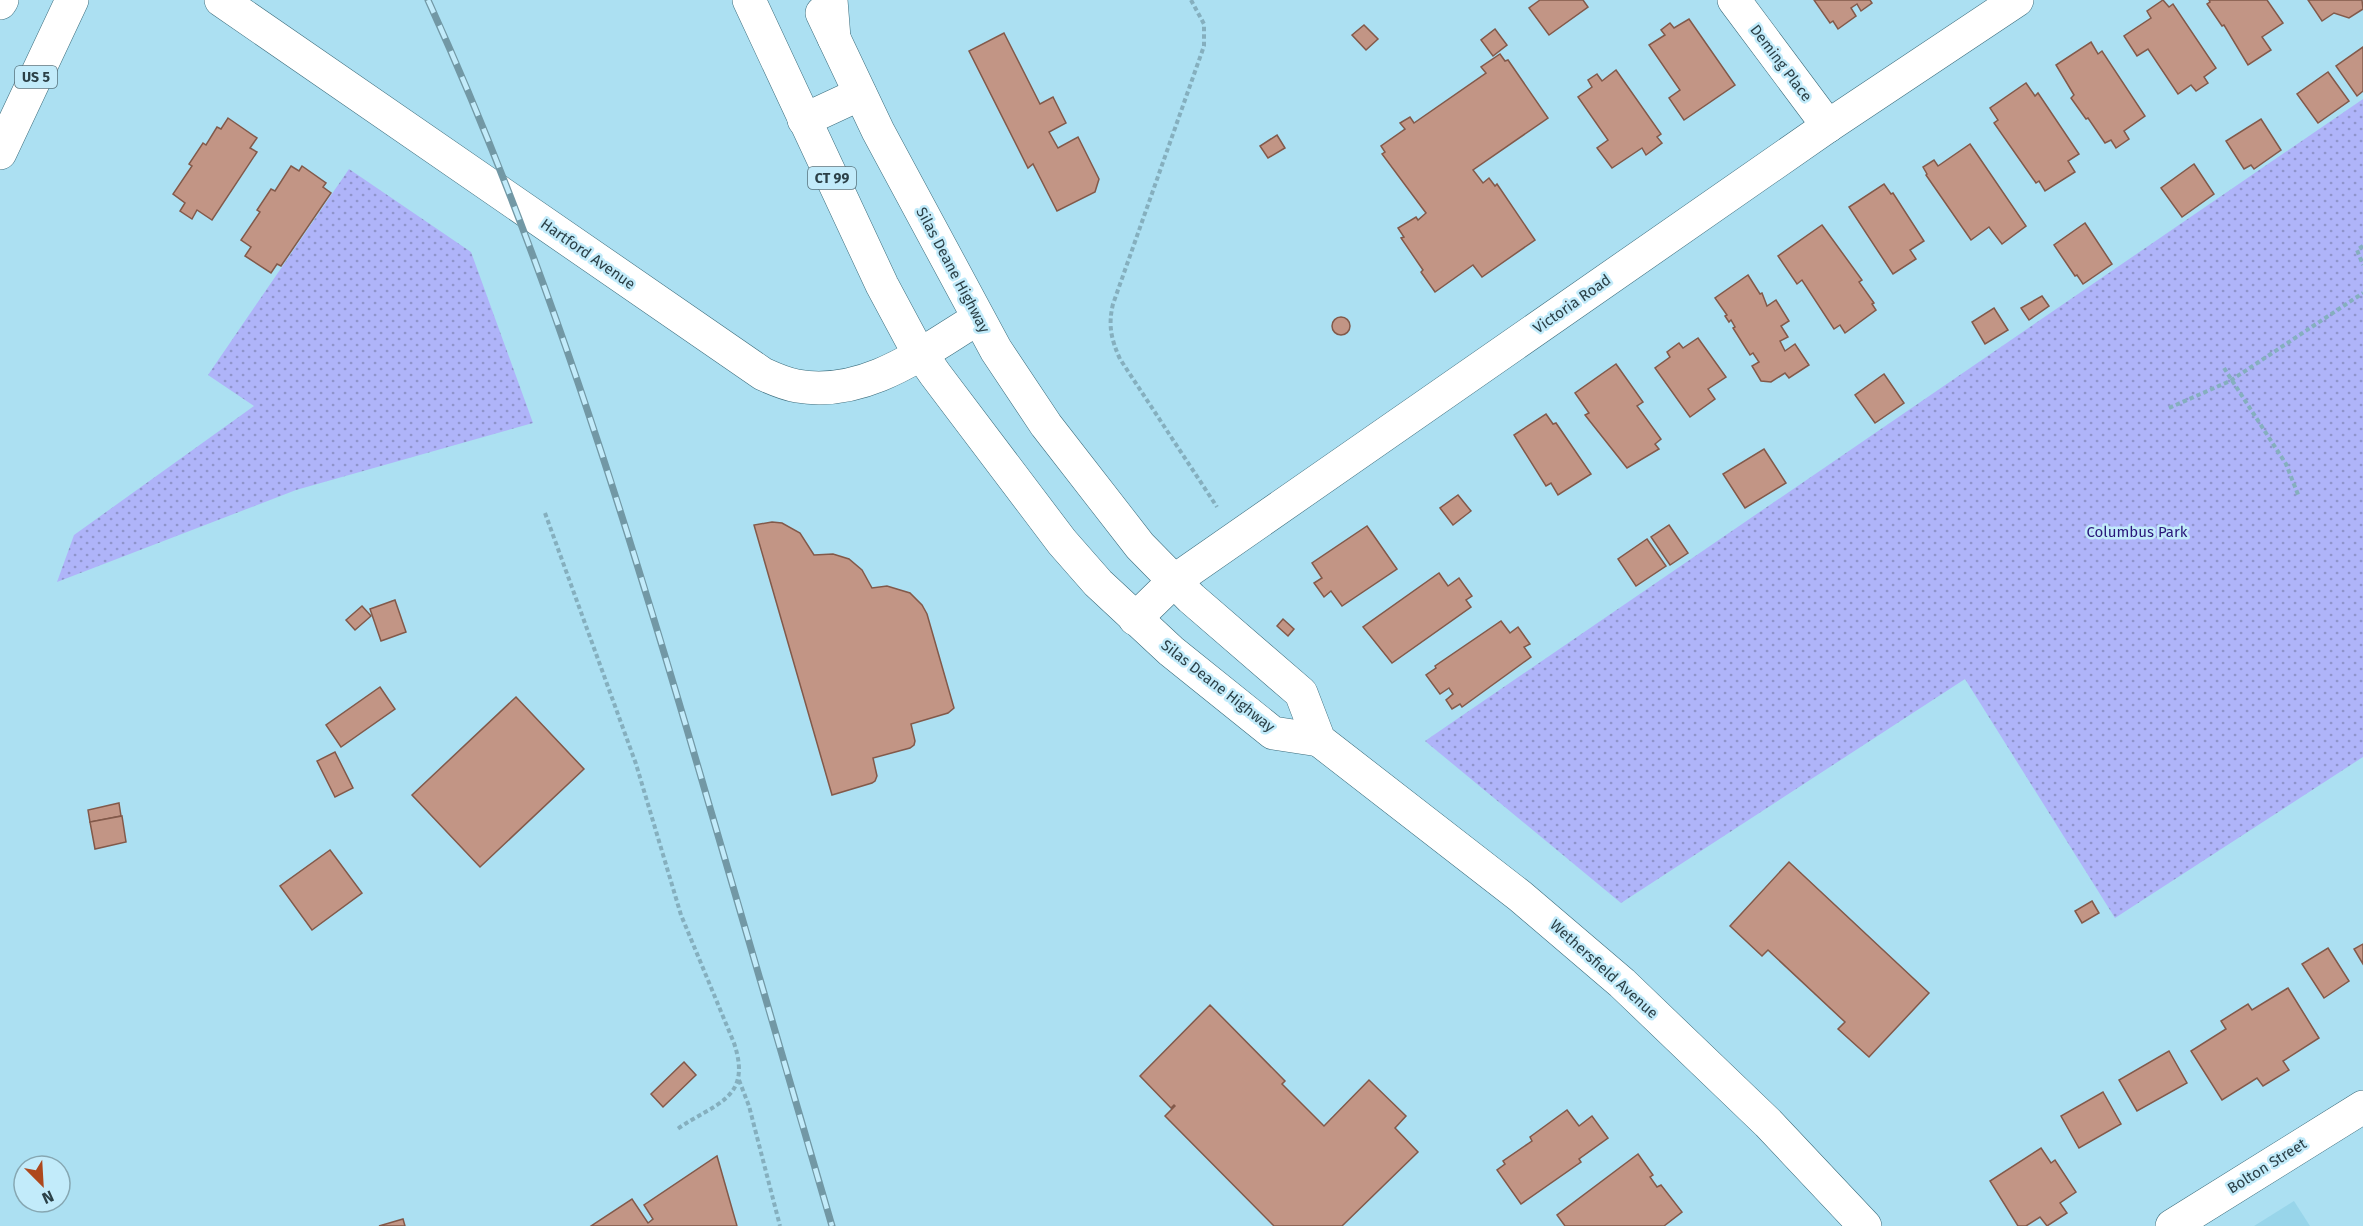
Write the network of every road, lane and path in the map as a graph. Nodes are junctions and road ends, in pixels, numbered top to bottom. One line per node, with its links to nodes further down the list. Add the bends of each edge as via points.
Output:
1 (72, 0): 13 (main road, US 5)
2 (221, 0): 18 (main road, Hartford Avenue, via 763,374 796,386 830,388 872,378)
3 (749, 0): 11 (main road, Silas Deane Highway / CT 99)
4 (817, 0): 9 (main road, Silas Deane Highway)
5 (831, 0): 9 (main road)
6 (1191, 0): 23 (path, via 1204,24 1203,46 1113,304 1110,327 1120,359)
7 (1734, 0): 12 (main road, Deming Place)
8 (2017, 0): 12 (main road, Victoria Road)
9 (834, 38): 10 (main road, Silas Deane Highway)
10 (860, 94): 11 (main road); 17 (main road, Silas Deane Highway)
11 (804, 120): 18 (main road, Silas Deane Highway / CT 99, via 882,285)
12 (1828, 126): 25 (main road, Victoria Road)
13 (0, 153)
14 (2363, 246): 15 (path, via 2357,250)
15 (2363, 265)
16 (2363, 293): 20 (path)
17 (977, 319): 18 (main road, Hartford Avenue); 25 (main road, Silas Deane Highway, via 1046,425 1125,528)
18 (920, 354): 26 (main road, Silas Deane Highway, via 1062,542)
19 (2224, 368): 20 (path)
20 (2230, 381): 21 (path); 22 (path, via 2286,464)
21 (2169, 408)
22 (2299, 497)
23 (1217, 507)
24 (545, 513): 28 (path, via 636,764 677,904 734,1043 740,1064)
25 (1174, 581): 26 (main road, Victoria Road); 27 (main road, Silas Deane Highway, via 1301,693)
26 (1135, 619): 27 (main road, Silas Deane Highway, via 1273,733)
27 (1319, 740): 32 (main road, Wethersfield Avenue, via 1494,874 1587,952 1734,1090)
28 (739, 1080): 30 (path, via 731,1094); 31 (path)
29 (2363, 1107): 33 (main road, Bolton Street)
30 (676, 1130)
31 (780, 1226)
32 (1865, 1226)
33 (2172, 1226)

